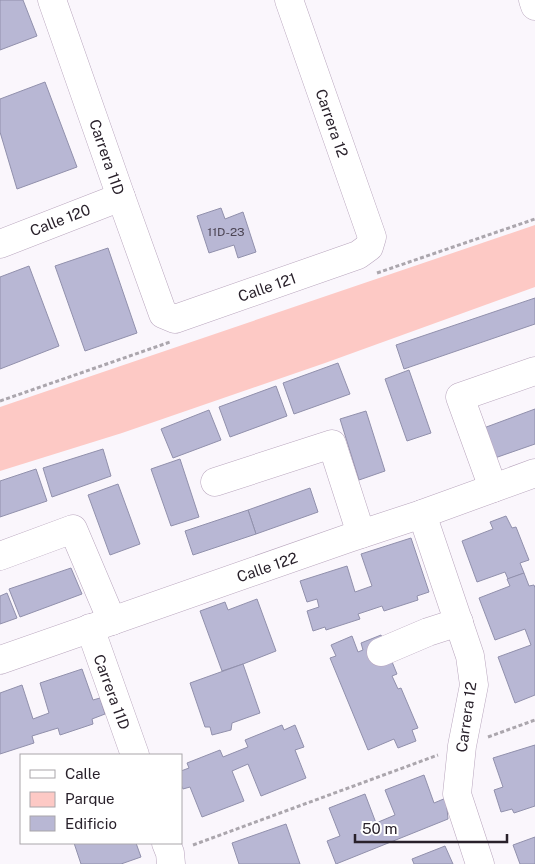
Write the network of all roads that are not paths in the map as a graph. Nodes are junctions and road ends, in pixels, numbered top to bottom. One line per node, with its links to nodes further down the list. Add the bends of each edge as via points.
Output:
1 (52, 0): 5 (street, Carrera 11D)
2 (290, 0): 7 (street, Carrera 12, via 372,237)
3 (533, 0): 4 (street)
4 (535, 6)
5 (121, 197): 6 (street, Calle 120); 8 (street, Carrera 11D)
6 (0, 244)
7 (369, 247): 8 (street, Calle 121, via 358,256 175,319)
8 (163, 314)
9 (535, 371): 12 (street, via 460,398)
10 (535, 473): 12 (street, Calle 122)
11 (215, 482): 14 (street, via 332,444)
12 (493, 488): 13 (street, Calle 122)
13 (422, 514): 14 (street, Calle 122); 16 (street, Carrera 12)
14 (361, 534): 17 (street, Calle 122)
15 (0, 556): 17 (street, Carrera 11D, via 73,529)
16 (459, 622): 18 (street); 21 (street, Carrera 12, via 470,656 474,685 457,794)
17 (101, 625): 19 (street, Calle 122); 20 (street, Carrera 11D)
18 (381, 652)
19 (0, 660)
20 (135, 754)
21 (480, 864)

